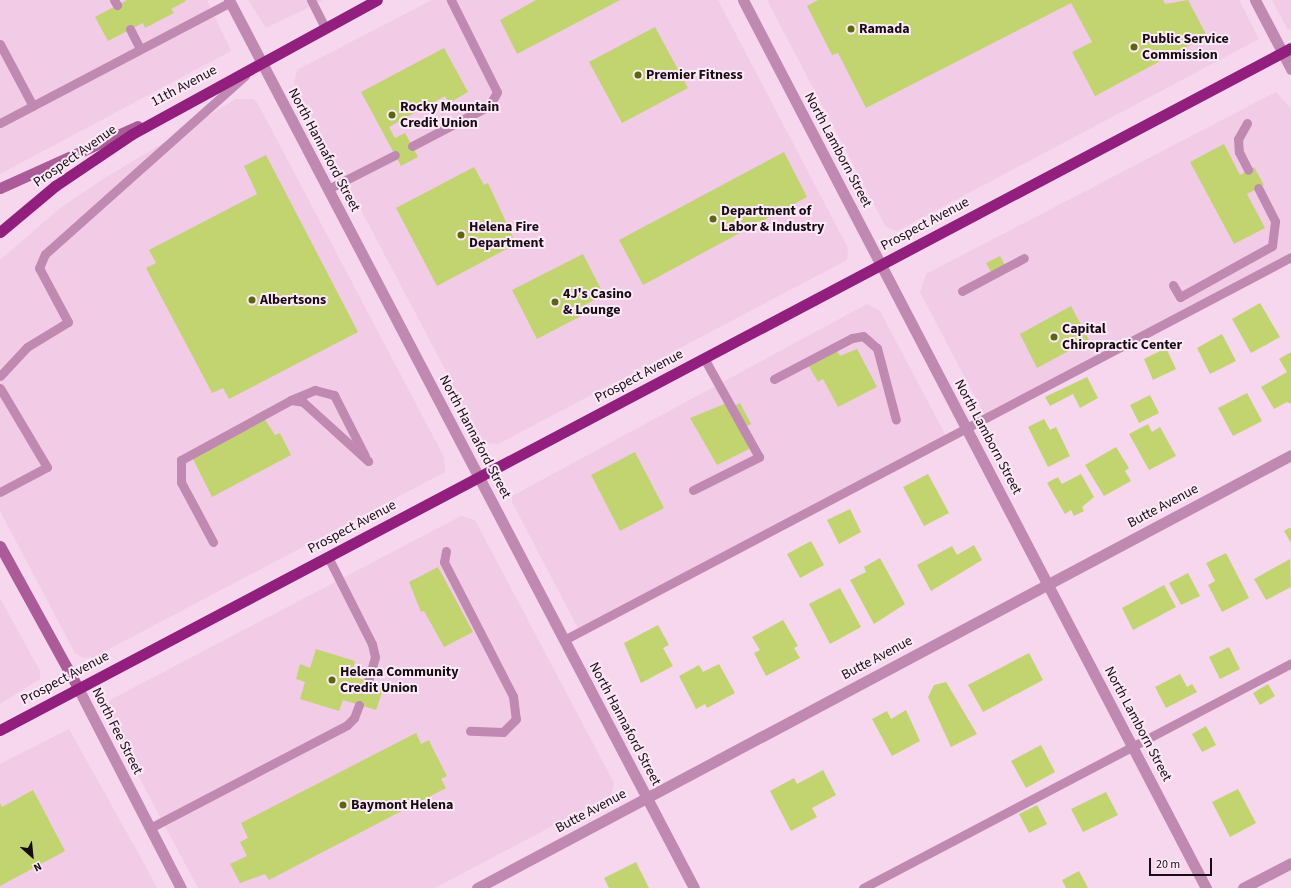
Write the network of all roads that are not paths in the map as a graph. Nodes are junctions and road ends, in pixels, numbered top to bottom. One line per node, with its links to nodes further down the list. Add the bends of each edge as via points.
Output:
1 (311, 0): 7 (lane)
2 (378, 0): 7 (highway, 11th Avenue)
3 (450, 0): 18 (lane, via 497,92 489,106)
4 (743, 0): 27 (street, North Lamborn Street)
5 (1255, 0): 11 (street)
6 (229, 1): 10 (lane); 12 (street, North Hannaford Street)
7 (325, 28): 12 (highway, 11th Avenue)
8 (130, 29): 10 (lane)
9 (0, 44): 14 (lane)
10 (140, 50): 14 (lane)
11 (1287, 50): 13 (street); 27 (highway, Prospect Avenue)
12 (261, 62): 15 (highway, 11th Avenue); 23 (street, North Hannaford Street); 31 (lane, via 45,254 39,268 68,322 27,347)
13 (1291, 69)
14 (33, 106): 16 (lane)
15 (171, 111): 21 (main road, 11th Avenue); 24 (highway, Prospect Avenue, via 94,159)
16 (0, 123)
17 (1247, 123): 20 (lane, via 1238,139 1239,152)
18 (412, 146)
19 (395, 155): 23 (lane)
20 (1248, 170)
21 (0, 188)
22 (1258, 188): 28 (lane, via 1275,221 1272,246 1180,297)
23 (328, 190): 38 (street, North Hannaford Street)
24 (0, 232)
25 (1024, 258): 29 (lane)
26 (1291, 258): 36 (lane)
27 (881, 265): 30 (highway, Prospect Avenue); 36 (street, North Lamborn Street)
28 (1173, 285)
29 (962, 291)
30 (704, 358): 38 (highway, Prospect Avenue); 39 (lane, via 758,457)
31 (0, 376)
32 (774, 378): 35 (lane, via 852,338 863,336 877,348)
33 (0, 388): 40 (lane, via 47,467)
34 (291, 400): 34 (lane, via 315,390 334,395 368,461 303,402); 41 (lane, via 181,460 181,482)
35 (896, 420)
36 (966, 428): 45 (street, North Lamborn Street); 46 (lane)
37 (1291, 455): 45 (street, Butte Avenue)
38 (479, 477): 44 (highway, Prospect Avenue); 46 (street, North Hannaford Street)
39 (693, 490)
40 (0, 492)
41 (213, 542)
42 (0, 546): 49 (main road, North Fee Street)
43 (446, 551): 52 (lane, via 444,562 513,696 516,719 503,732)
44 (328, 557): 48 (lane, via 372,644 375,657); 49 (highway, Prospect Avenue)
45 (1048, 584): 53 (street, North Lamborn Street); 54 (street, Butte Avenue)
46 (564, 640): 54 (street, North Hannaford Street)
47 (1291, 663): 53 (lane)
48 (368, 681)
49 (78, 688): 51 (highway, Prospect Avenue); 55 (street, North Fee Street)
50 (359, 705): 55 (lane, via 354,718 347,725)
51 (0, 730)
52 (470, 731)
53 (1132, 746): 60 (lane); 61 (street, North Lamborn Street)
54 (647, 798): 58 (street, Butte Avenue); 59 (street, North Hannaford Street)
55 (150, 828): 57 (street, North Fee Street)
56 (1291, 863): 62 (street)
57 (181, 888)
58 (477, 888)
59 (694, 888)
60 (863, 888)
61 (1206, 888)
62 (1242, 888)

